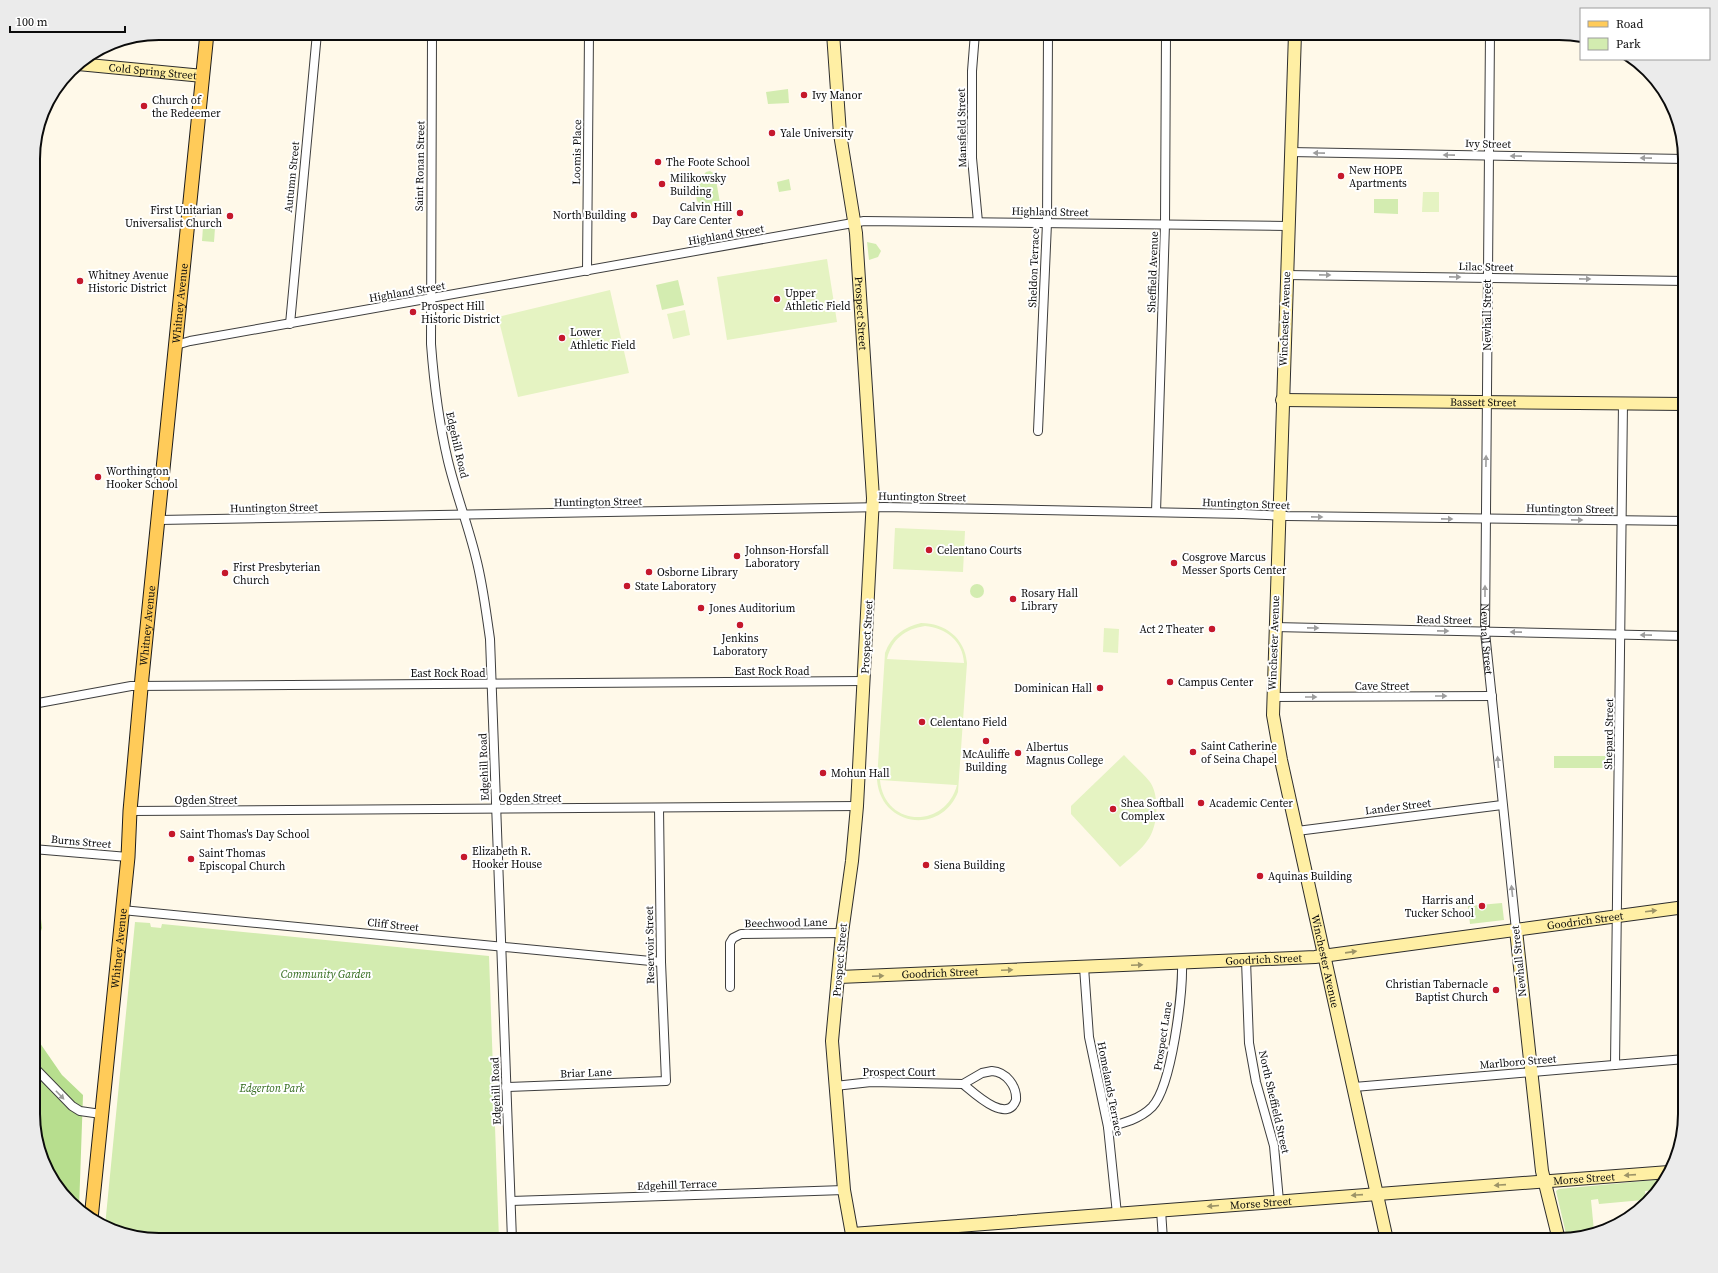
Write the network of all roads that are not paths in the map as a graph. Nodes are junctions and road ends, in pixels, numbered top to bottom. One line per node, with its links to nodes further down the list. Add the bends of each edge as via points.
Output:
1 (206, 40): 12 (main road, Whitney Avenue)
2 (316, 40): 26 (street, Autumn Street)
3 (432, 40): 25 (street, Saint Ronan Street)
4 (589, 40): 21 (street, Loomis Place)
5 (833, 40): 17 (main road, Prospect Street, via 840,134)
6 (974, 40): 16 (street, Mansfield Street, via 972,158)
7 (1048, 40): 18 (street, Sheldon Terrace)
8 (1166, 40): 19 (street, Sheffield Avenue)
9 (1295, 40): 13 (main road, Winchester Avenue)
10 (1490, 40): 14 (street, Newhall Street)
11 (87, 65): 12 (main road, Cold Spring Street)
12 (203, 76): 27 (main road, Whitney Avenue)
13 (1290, 152): 14 (street, Ivy Street, one-way to 13); 20 (main road, Winchester Avenue)
14 (1488, 155): 15 (street, Ivy Street, one-way to 14); 23 (street, Newhall Street)
15 (1678, 159)
16 (978, 222): 17 (street, Highland Street); 18 (street, Highland Street)
17 (854, 223): 21 (street, Highland Street); 33 (main road, Prospect Street)
18 (1047, 223): 19 (street, Highland Street); 32 (street, Sheldon Terrace)
19 (1165, 224): 20 (street, Highland Street); 34 (street, Sheffield Avenue)
20 (1287, 226): 22 (main road, Winchester Avenue)
21 (587, 271): 25 (street, Highland Street)
22 (1286, 275): 23 (street, Lilac Street, one-way to 23); 28 (main road, Winchester Avenue)
23 (1488, 278): 24 (street, Lilac Street, one-way to 24); 29 (street, Newhall Street)
24 (1678, 281)
25 (430, 299): 26 (street, Highland Street); 35 (street, Edgehill Road, via 431,344 438,409)
26 (290, 324): 27 (street, Highland Street)
27 (176, 345): 38 (main road, Whitney Avenue)
28 (1282, 400): 29 (main road, Bassett Street); 36 (main road, Winchester Avenue)
29 (1487, 402): 30 (main road, Bassett Street); 37 (street, Newhall Street, one-way to 29)
30 (1623, 403): 31 (main road, Bassett Street); 39 (street, Shepard Street)
31 (1678, 404)
32 (1038, 431)
33 (873, 507): 34 (street, Huntington Street); 35 (street, Huntington Street); 45 (main road, Prospect Street)
34 (1156, 512): 36 (street, Huntington Street)
35 (463, 515): 38 (street, Huntington Street); 46 (street, Edgehill Road, via 484,594)
36 (1278, 516): 37 (street, Huntington Street, one-way to 37); 41 (main road, Winchester Avenue)
37 (1486, 519): 39 (street, Huntington Street, one-way to 39); 42 (street, Newhall Street, one-way to 37)
38 (158, 520): 47 (main road, Whitney Avenue)
39 (1622, 520): 40 (street, Huntington Street); 43 (street, Shepard Street)
40 (1678, 521)
41 (1274, 627): 42 (street, Read Street, one-way to 42); 49 (main road, Winchester Avenue)
42 (1485, 632): 43 (street, Read Street, one-way to 42); 48 (street, Newhall Street)
43 (1621, 635): 44 (street, Read Street, one-way to 43); 61 (street, Shepard Street)
44 (1678, 636)
45 (865, 681): 46 (street, East Rock Road); 52 (main road, Prospect Street)
46 (492, 684): 47 (street, East Rock Road); 54 (street, Edgehill Road)
47 (142, 686): 50 (street, East Rock Road); 55 (main road, Whitney Avenue)
48 (1492, 696): 49 (street, Cave Street, one-way to 48); 51 (street, Newhall Street, one-way to 48)
49 (1272, 697): 56 (main road, Winchester Avenue, via 1275,732)
50 (40, 703)
51 (1502, 805): 56 (street, Lander Street); 62 (street, Newhall Street, one-way to 51)
52 (857, 806): 53 (street, Ogden Street); 63 (main road, Prospect Street)
53 (659, 808): 54 (street, Ogden Street); 67 (street, Reservoir Street)
54 (497, 809): 55 (street, Ogden Street); 64 (street, Edgehill Road)
55 (130, 811): 58 (main road, Whitney Avenue)
56 (1297, 831): 65 (main road, Winchester Avenue)
57 (40, 850): 58 (street, Burns Street)
58 (128, 857): 60 (main road, Whitney Avenue)
59 (1678, 908): 61 (main road, Goodrich Street, one-way to 59)
60 (122, 910): 64 (street, Cliff Street); 81 (main road, Whitney Avenue)
61 (1618, 916): 62 (main road, Goodrich Street); 73 (street, Shepard Street)
62 (1516, 930): 65 (main road, Goodrich Street, one-way to 62); 75 (main road, Newhall Street)
63 (842, 933): 70 (main road, Prospect Street); 71 (street, Beechwood Lane, via 741,934 732,938)
64 (502, 946): 67 (street, Cliff Street); 79 (street, Edgehill Road)
65 (1325, 956): 66 (main road, Goodrich Street); 80 (main road, Winchester Avenue)
66 (1246, 960): 68 (main road, Goodrich Street); 87 (street, North Sheffield Street, via 1249,1043 1256,1082 1274,1146)
67 (661, 962): 76 (street, Reservoir Street)
68 (1182, 962): 69 (main road, Goodrich Street, one-way to 68); 82 (street, Prospect Lane, via 1172,1058 1163,1090 1153,1106 1142,1115 1126,1123)
69 (1084, 967): 70 (main road, Goodrich Street, one-way to 69); 82 (street, Homelands Terrace, via 1089,1037)
70 (839, 977): 78 (main road, Prospect Street, via 832,1041)
71 (730, 987)
72 (1678, 1060): 73 (street, Marlboro Street)
73 (1614, 1065): 75 (street, Marlboro Street)
74 (40, 1073): 81 (street, one-way to 81, via 72,1106 82,1111)
75 (1531, 1073): 80 (street, Marlboro Street); 84 (main road, Newhall Street)
76 (666, 1081): 79 (street, Briar Lane)
77 (963, 1084): 77 (street, via 997,1108 1008,1109 1016,1100 1015,1089 1010,1080 997,1071 982,1073); 78 (street, Prospect Court, via 871,1082)
78 (835, 1086): 85 (main road, Prospect Street)
79 (506, 1087): 88 (street, Edgehill Road)
80 (1354, 1087): 86 (main road, Winchester Avenue)
81 (101, 1114): 90 (main road, Whitney Avenue)
82 (1108, 1127): 91 (street, Homelands Terrace)
83 (1662, 1172): 84 (main road, Morse Street, one-way to 84)
84 (1545, 1181): 86 (main road, Morse Street, one-way to 86); 97 (main road, Newhall Street)
85 (844, 1190): 88 (street, Edgehill Terrace); 93 (main road, Prospect Street)
86 (1377, 1194): 87 (main road, Morse Street, one-way to 87); 96 (main road, Winchester Avenue)
87 (1279, 1201): 89 (main road, Morse Street, one-way to 89)
88 (511, 1202): 92 (street, Edgehill Road)
89 (1161, 1210): 91 (main road, Morse Street); 95 (street)
90 (92, 1211)
91 (1117, 1214): 94 (main road, Morse Street)
92 (512, 1233)
93 (852, 1233)
94 (899, 1233)
95 (1163, 1233)
96 (1385, 1233)
97 (1557, 1233)

